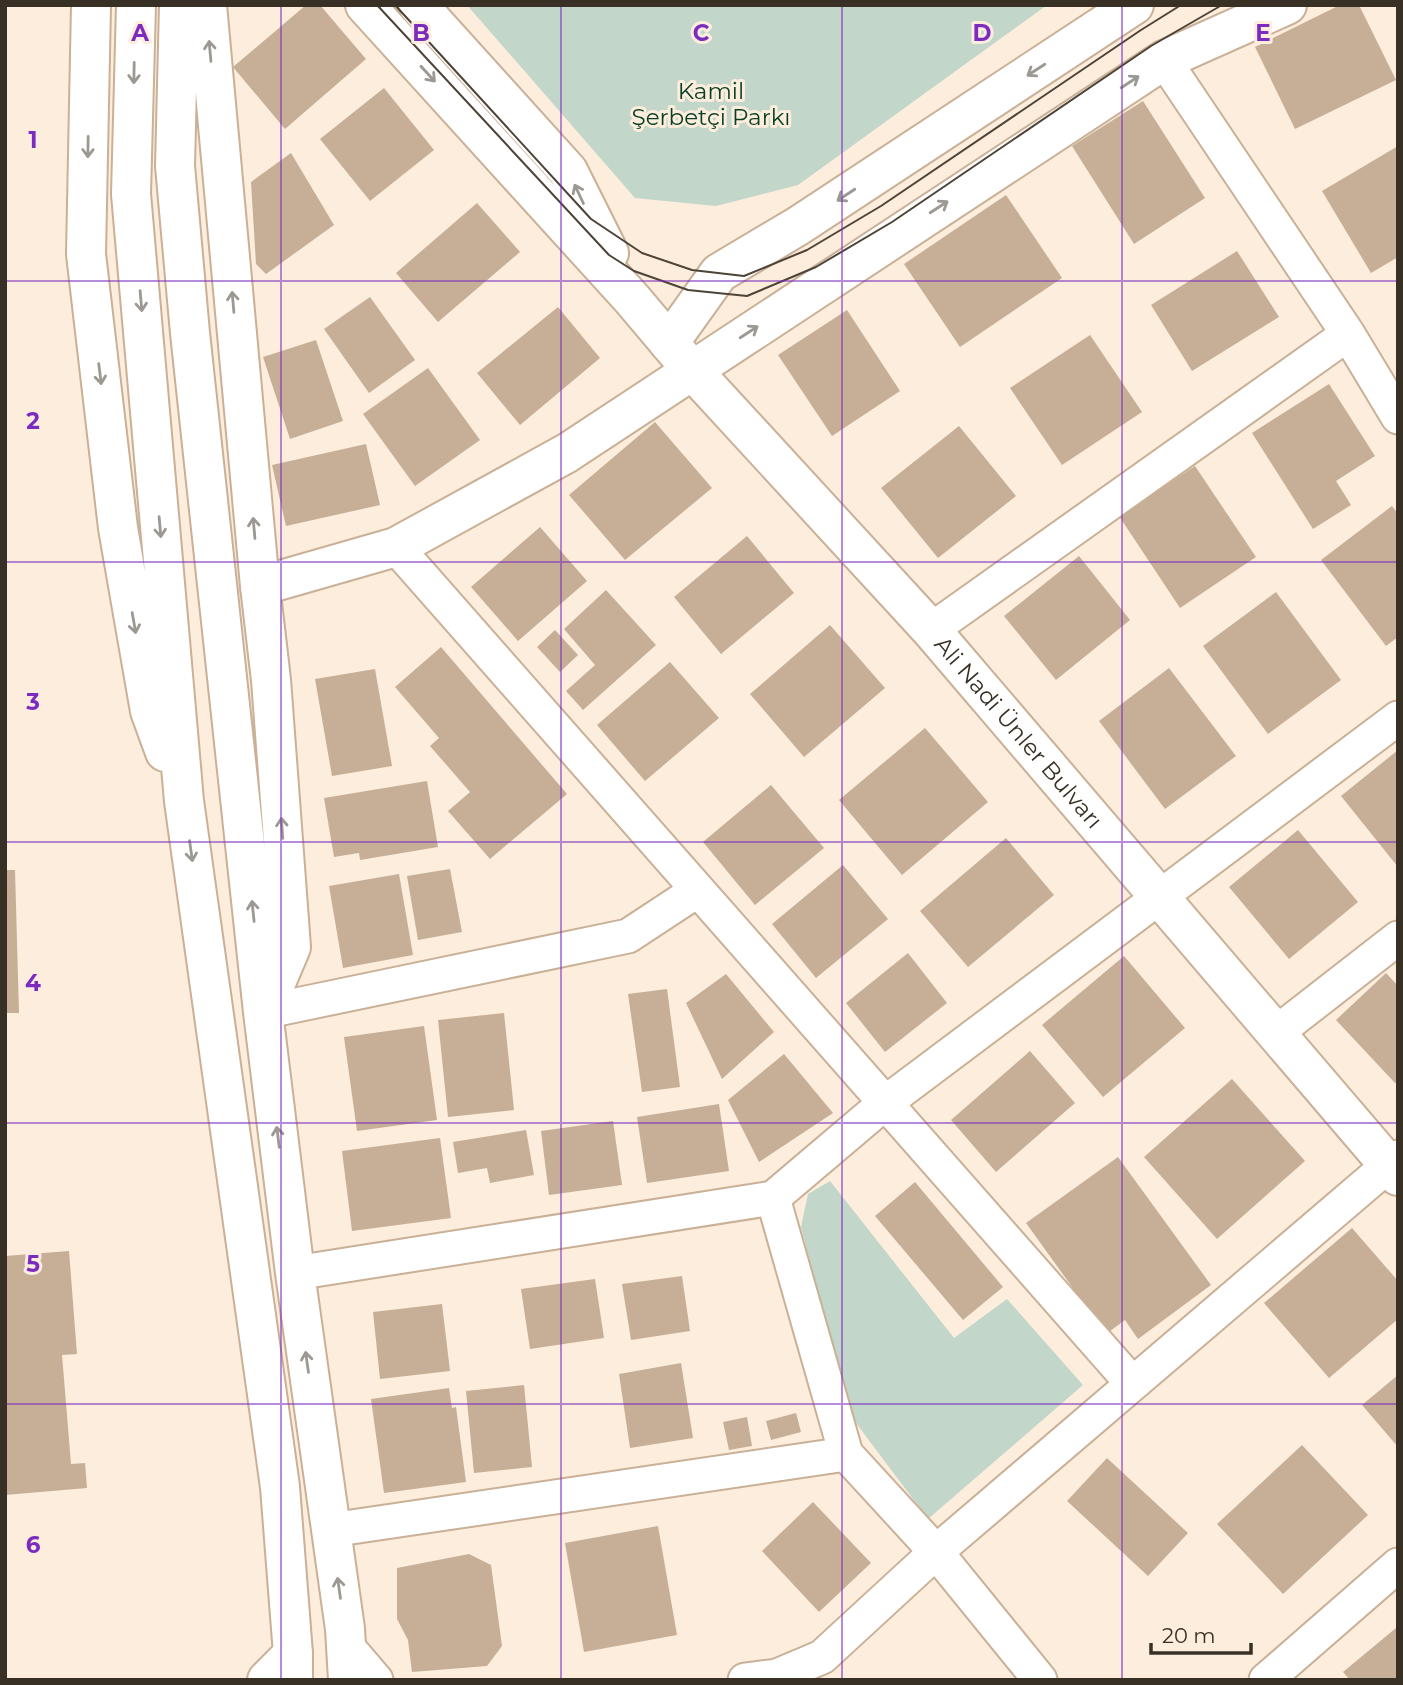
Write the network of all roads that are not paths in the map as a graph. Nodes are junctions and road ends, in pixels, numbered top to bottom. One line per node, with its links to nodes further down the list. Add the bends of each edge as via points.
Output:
1 (91, 5): 17 (main road, one-way to 17, via 86,254 118,528 150,711)
2 (136, 5): 17 (main road, one-way to 17, via 131,194)
3 (365, 5): 9 (main road, one-way to 9)
4 (418, 5): 9 (main road, one-way to 4, via 568,170)
5 (1134, 5): 11 (main road, one-way to 11, via 719,273)
6 (1287, 5): 8 (main road)
7 (188, 7): 14 (main road, one-way to 7); 21 (main road, one-way to 7, via 175,166)
8 (1164, 60): 10 (street); 11 (main road, one-way to 8)
9 (632, 299): 11 (main road, Ali Nadi Ünler Bulvarı)
10 (1348, 334): 12 (street); 15 (street)
11 (681, 356): 13 (main road, via 567,453); 15 (main road, Ali Nadi Ünler Bulvarı)
12 (1398, 417)
13 (396, 547): 14 (main road); 18 (street)
14 (260, 586): 21 (main road, one-way to 14, via 291,947)
15 (931, 630): 19 (main road, Ali Nadi Ünler Bulvarı)
16 (1398, 718): 19 (street)
17 (184, 801): 33 (main road, one-way to 33, via 280,1487)
18 (698, 890): 21 (street, via 628,936); 23 (street)
19 (1160, 897): 22 (main road, Ali Nadi Ünler Bulvarı); 23 (street)
20 (1398, 938): 22 (street)
21 (263, 1013): 26 (main road, one-way to 21)
22 (1276, 1033): 24 (main road, Ali Nadi Ünler Bulvarı)
23 (885, 1103): 25 (street); 27 (street)
24 (1395, 1166): 27 (street)
25 (773, 1198): 26 (street); 28 (street)
26 (295, 1273): 29 (main road, one-way to 26)
27 (1132, 1382): 30 (street)
28 (846, 1454): 29 (street); 30 (street)
29 (331, 1530): 32 (main road, one-way to 29)
30 (936, 1552): 34 (street, via 822,1657); 36 (street)
31 (1398, 1565): 37 (street)
32 (347, 1662): 35 (street)
33 (284, 1671)
34 (767, 1679)
35 (376, 1680)
36 (1040, 1680)
37 (1266, 1680)

